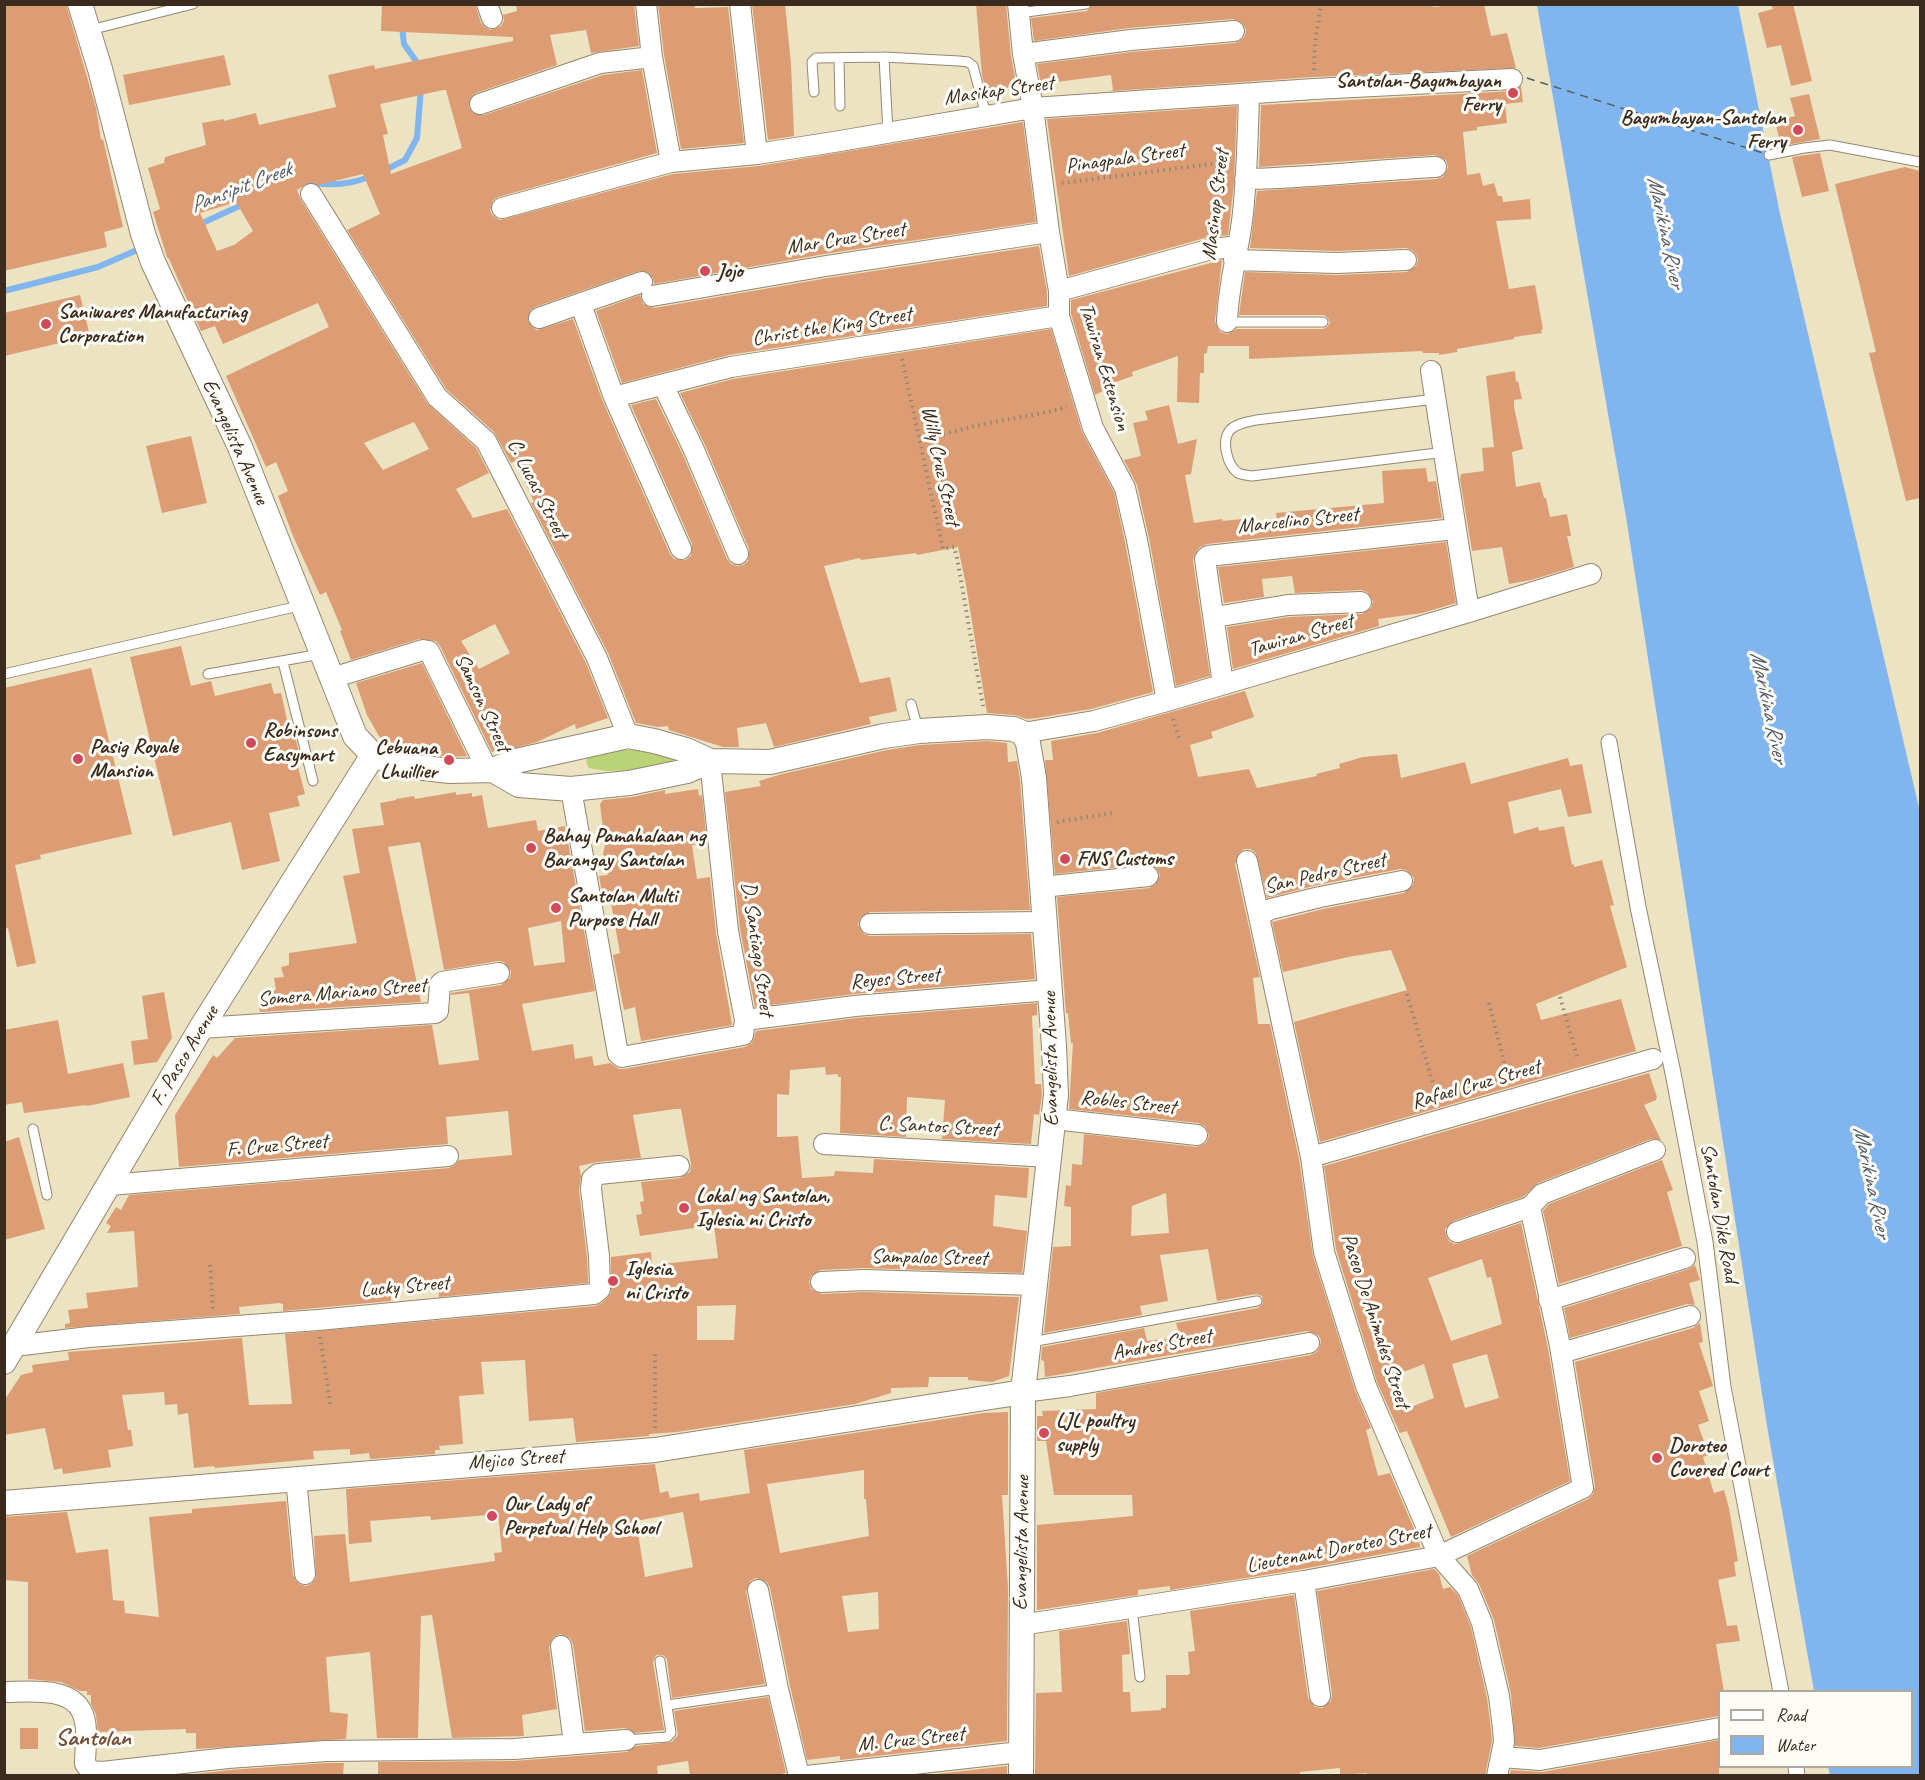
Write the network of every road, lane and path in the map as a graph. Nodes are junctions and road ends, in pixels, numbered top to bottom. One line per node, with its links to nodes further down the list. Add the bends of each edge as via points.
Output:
1 (80, 4): 9 (street, Evangelista Avenue)
2 (193, 4): 9 (lane)
3 (646, 4): 11 (street)
4 (740, 4): 23 (street)
5 (1086, 4): 7 (lane)
6 (1321, 4): 15 (path)
7 (1019, 9): 10 (street, Tawiran Extension)
8 (1234, 30): 10 (street)
9 (88, 31): 55 (street, Evangelista Avenue, via 153,262 240,447)
10 (1023, 54): 20 (street, Tawiran Extension)
11 (652, 57): 18 (street, via 600,63); 26 (street)
12 (884, 57): 13 (lane); 21 (lane, via 969,62 974,66); 22 (lane)
13 (839, 58): 16 (lane, via 816,58 812,62); 19 (lane)
14 (1512, 79): 15 (street, Masikap Street)
15 (1314, 88): 17 (street, Masikap Street)
16 (814, 92)
17 (1250, 94): 20 (street, Masikap Street); 25 (street, Masinop Street)
18 (480, 104)
19 (840, 106)
20 (1033, 108): 21 (street, Masikap Street); 30 (street, Tawiran Extension)
21 (986, 115): 22 (street, Masikap Street)
22 (888, 133): 23 (street, Masikap Street)
23 (757, 154): 26 (street, Masikap Street)
24 (1770, 155): 27 (lane, via 1830,145)
25 (1247, 159): 29 (street, Masinop Street); 30 (path, Pinagpala Street)
26 (671, 162): 32 (street, Masikap Street)
27 (1920, 162)
28 (1436, 167): 29 (street)
29 (1245, 179): 34 (street, Masinop Street)
30 (1043, 186): 33 (street, Tawiran Extension)
31 (312, 194): 69 (street, C. Lucas Street, via 437,397 486,441 597,658)
32 (502, 208)
33 (1049, 231): 36 (street, Tawiran Extension); 37 (street, Mar Cruz Street, via 647,289)
34 (1235, 253): 35 (street, via 1337,263); 36 (street, via 1208,250); 40 (street, Masinop Street)
35 (1406, 260)
36 (1059, 291): 38 (street, Tawiran Extension)
37 (581, 305): 39 (street, Mar Cruz Street); 45 (street)
38 (1059, 316): 42 (street, Christ the King Street); 47 (street, Tawiran Extension)
39 (539, 318)
40 (1227, 322): 41 (lane)
41 (1323, 322)
42 (898, 340): 44 (street, Christ the King Street, via 731,367); 48 (path, Willy Cruz Street)
43 (1431, 372): 46 (street)
44 (663, 385): 45 (street, Christ the King Street); 52 (street)
45 (614, 397): 51 (street)
46 (1436, 399): 49 (street); 49 (lane, via 1239,424 1229,431 1227,457 1240,474 1252,476)
47 (1085, 402): 48 (path); 64 (street, Tawiran Extension, via 1093,428 1125,488)
48 (920, 439): 66 (path, Willy Cruz Street, via 943,549 954,547 957,558)
49 (1445, 452): 50 (street)
50 (1455, 529): 56 (street); 57 (street, Marcelino Street, via 1208,556 1205,559)
51 (681, 549)
52 (738, 554)
53 (1591, 574): 56 (street, Tawiran Street)
54 (1361, 602): 57 (street, via 1288,605)
55 (304, 605): 58 (street, Evangelista Avenue); 60 (lane)
56 (1469, 612): 63 (street, Tawiran Street)
57 (1215, 617): 63 (street, Marcelino Street)
58 (323, 654): 59 (lane); 62 (street, Evangelista Avenue)
59 (283, 662): 61 (lane); 75 (lane)
60 (4, 674)
61 (208, 674)
62 (332, 678): 71 (street, Evangelista Avenue, via 355,736); 74 (street, Samson Street, via 429,651)
63 (1223, 684): 64 (street, Tawiran Street)
64 (1167, 701): 68 (street, Tawiran Street, via 1095,721)
65 (911, 704): 67 (lane)
66 (987, 727): 67 (street, Evangelista Avenue); 68 (street, Evangelista Avenue)
67 (919, 731): 73 (street, Evangelista Avenue, via 770,762)
68 (1023, 733): 79 (street, Evangelista Avenue, via 1031,755)
69 (628, 736): 72 (street, Evangelista Avenue); 73 (street, Evangelista Avenue, via 686,750)
70 (1609, 742): 140 (street, Santolan Dike Road, via 1705,1242 1723,1387)
71 (373, 754): 74 (street, Evangelista Avenue, via 407,766); 93 (street, F. Pasco Avenue)
72 (516, 761): 74 (street, Evangelista Avenue); 76 (street)
73 (710, 761): 77 (street, Evangelista Avenue, via 687,771 629,783); 92 (street, D. Santiago Street, via 728,931)
74 (491, 771): 76 (street, Evangelista Avenue)
75 (313, 780)
76 (519, 785): 77 (street, Evangelista Avenue)
77 (571, 789): 92 (street, D. Santiago Street, via 618,1054 622,1057 743,1035)
78 (1114, 813): 79 (path)
79 (1038, 825): 83 (street, Evangelista Avenue)
80 (1247, 861): 84 (street, Paseo De Animales Street)
81 (1148, 876): 83 (street)
82 (1402, 881): 84 (street, San Pedro Street, via 1310,899)
83 (1042, 887): 85 (street, Evangelista Avenue)
84 (1259, 915): 105 (street, Paseo De Animales Street)
85 (1044, 922): 86 (street); 88 (street, Evangelista Avenue)
86 (870, 924)
87 (499, 973): 93 (street, Somera Mariano Street, via 442,982 435,1013)
88 (1050, 990): 92 (street, Reyes Street, via 855,1006); 97 (street, Evangelista Avenue)
89 (1407, 994): 98 (path)
90 (1560, 997): 95 (path)
91 (1489, 1004): 96 (path)
92 (745, 1020)
93 (201, 1029): 107 (street, F. Pasco Avenue)
94 (1653, 1059): 95 (street, Rafael Cruz Street)
95 (1584, 1079): 96 (street, Rafael Cruz Street)
96 (1514, 1099): 98 (street, Rafael Cruz Street)
97 (1054, 1119): 100 (street, Robles Street); 104 (street, Evangelista Avenue)
98 (1444, 1119): 105 (street, Rafael Cruz Street)
99 (33, 1129): 108 (lane)
100 (1197, 1135)
101 (824, 1144): 104 (street, C. Santos Street)
102 (1655, 1150): 109 (street, via 1542,1194)
103 (448, 1156): 107 (street, F. Cruz Street)
104 (1050, 1157): 114 (street, Evangelista Avenue)
105 (1311, 1157): 130 (street, Paseo De Animales Street, via 1324,1252 1362,1374)
106 (679, 1166): 118 (street, Lucky Street, via 598,1174 592,1179 600,1289 594,1294)
107 (110, 1185): 123 (street, F. Pasco Avenue)
108 (47, 1195)
109 (1530, 1207): 110 (street); 115 (street, Lieutenant Doroteo Street)
110 (1457, 1233)
111 (1685, 1258): 115 (street)
112 (210, 1265): 119 (path)
113 (821, 1282): 114 (street, Sampaloc Street)
114 (1036, 1285): 120 (street, Evangelista Avenue)
115 (1549, 1300): 122 (street, Lieutenant Doroteo Street)
116 (1257, 1301): 120 (lane)
117 (1690, 1316): 122 (street)
118 (318, 1320): 119 (street, Lucky Street); 126 (path)
119 (214, 1328): 123 (street, Lucky Street, via 89,1337)
120 (1029, 1342): 125 (street, Evangelista Avenue)
121 (1309, 1343): 125 (street, Andres Street)
122 (1561, 1353): 130 (street, Lieutenant Doroteo Street, via 1583,1488)
123 (9, 1354)
124 (655, 1354): 127 (path)
125 (1023, 1392): 127 (street, Mejico Street); 135 (street, Evangelista Avenue)
126 (331, 1408)
127 (655, 1450): 128 (street, Mejico Street)
128 (296, 1478): 129 (street, Mejico Street); 131 (street)
129 (4, 1503)
130 (1439, 1556): 132 (street, Lieutenant Doroteo Street); 148 (street, Paseo De Animales Street, via 1468,1589 1482,1623 1502,1717)
131 (305, 1574)
132 (1304, 1581): 134 (street, Lieutenant Doroteo Street); 142 (street)
133 (758, 1590): 139 (street)
134 (1132, 1608): 135 (street, Lieutenant Doroteo Street); 138 (lane)
135 (1021, 1625): 147 (street, Evangelista Avenue)
136 (561, 1646): 146 (street)
137 (660, 1661): 143 (lane)
138 (1140, 1677)
139 (778, 1689): 143 (lane); 150 (street)
140 (1781, 1690)
141 (4, 1692): 146 (street, via 39,1691 76,1703 83,1714 85,1764 92,1771 102,1772 326,1751 514,1749)
142 (1320, 1696)
143 (668, 1705): 145 (lane, via 671,1734)
144 (1718, 1728): 148 (street)
145 (626, 1740): 146 (street)
146 (574, 1743)
147 (1021, 1764): 149 (street, M. Cruz Street)
148 (1500, 1767)
149 (867, 1772): 151 (street, M. Cruz Street)
150 (799, 1776)
151 (807, 1776)

